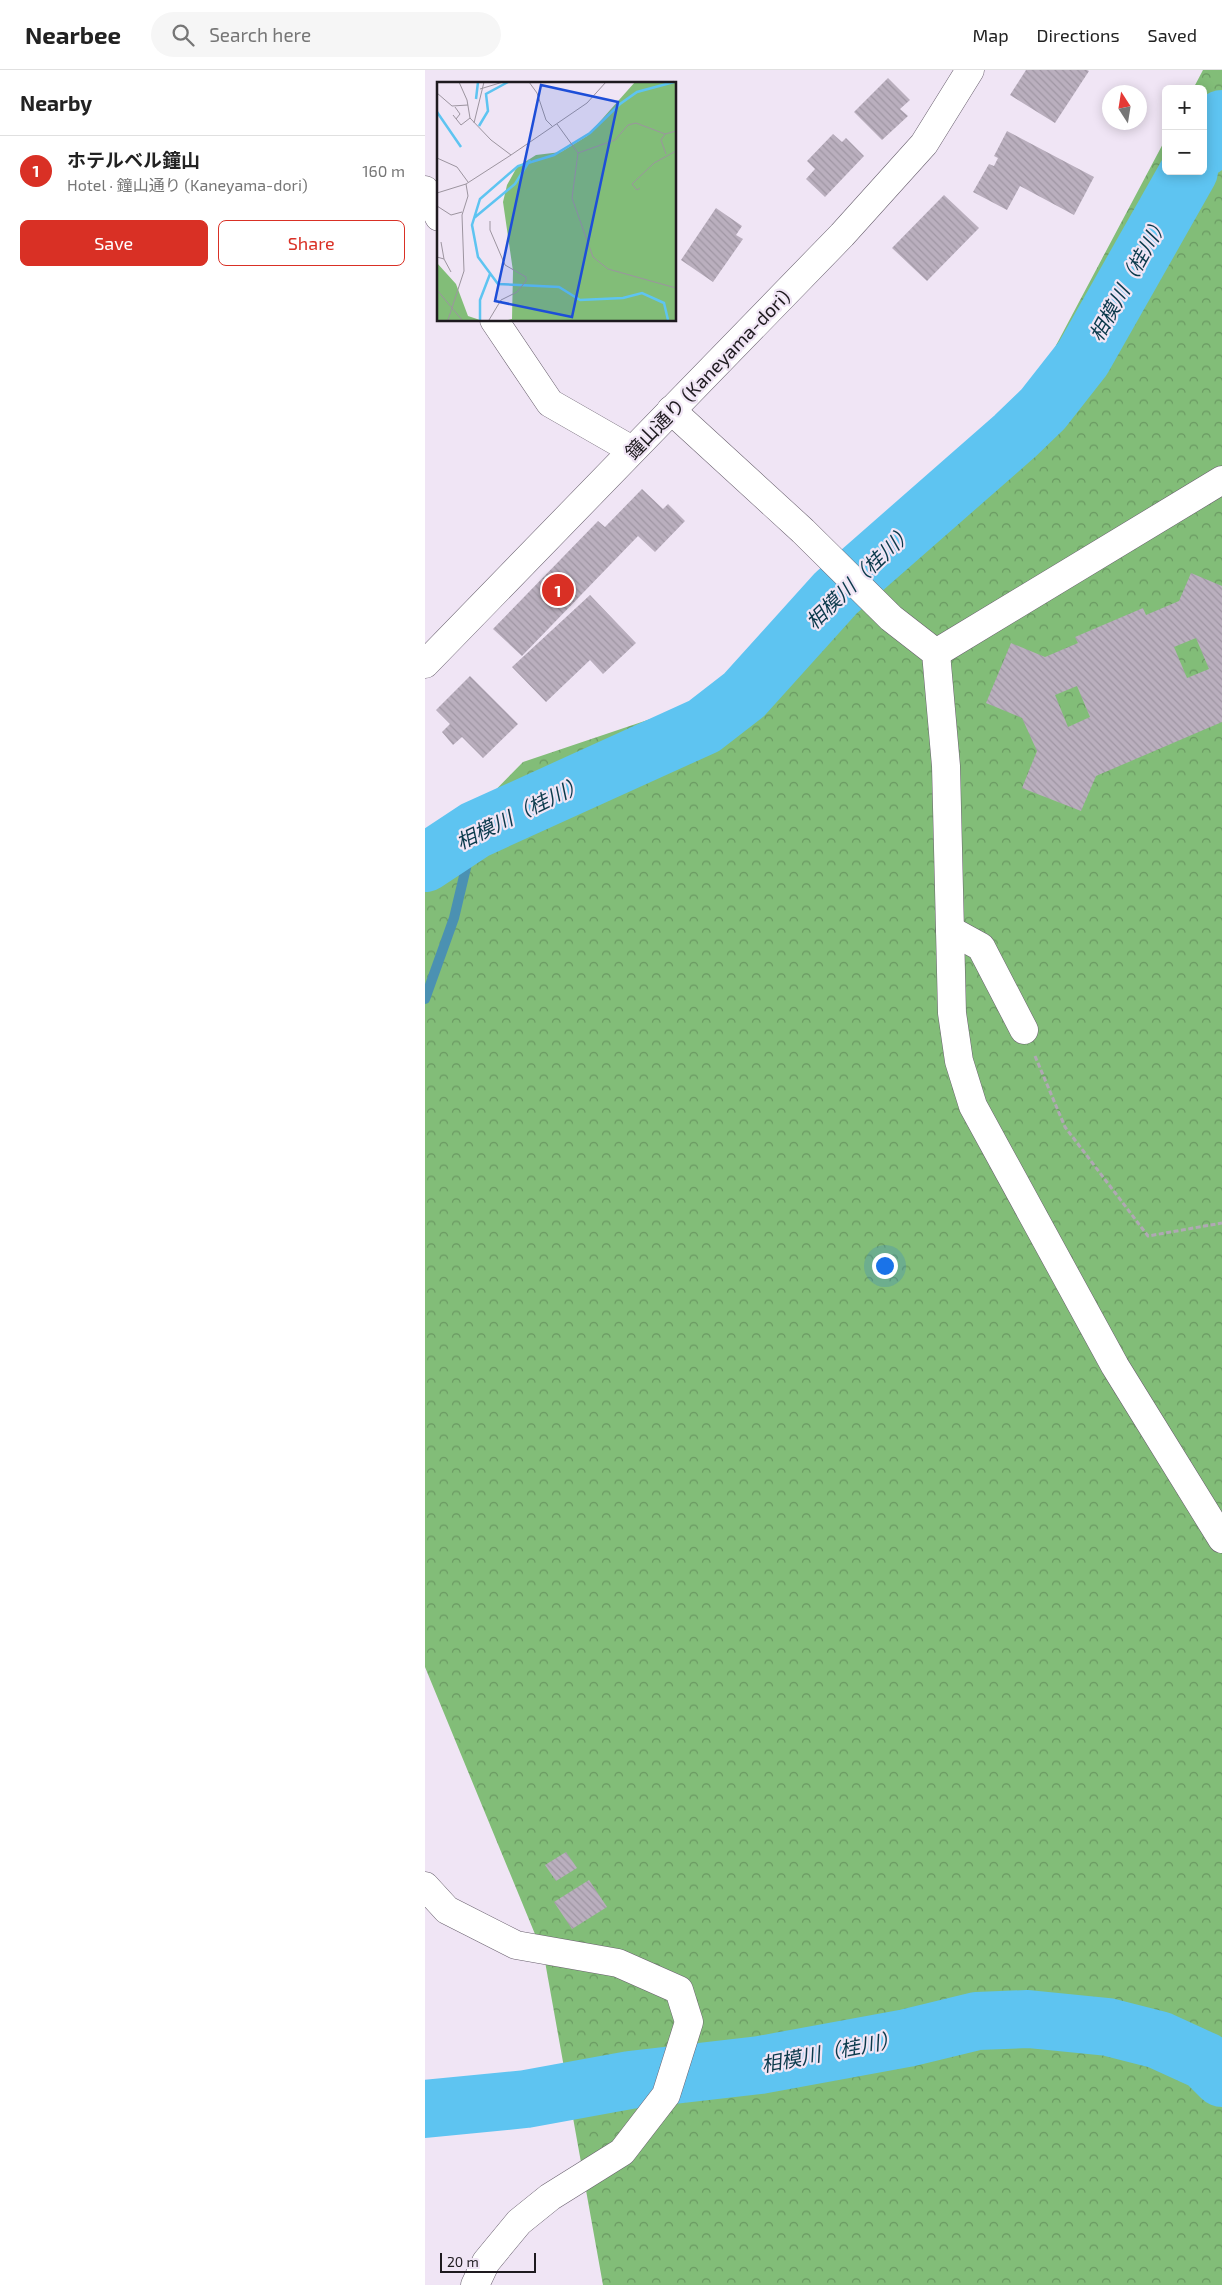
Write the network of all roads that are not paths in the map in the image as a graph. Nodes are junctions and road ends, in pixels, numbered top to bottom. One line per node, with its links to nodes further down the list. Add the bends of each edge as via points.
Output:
1 (970, 70): 5 (street, 鐘山通り (Kaneyama-dori), via 924,144 842,235)
2 (425, 190): 3 (street)
3 (437, 213)
4 (495, 321): 6 (street, via 550,404)
5 (671, 410): 6 (street, 鐘山通り (Kaneyama-dori)); 8 (street, via 803,531 891,618)
6 (632, 450): 9 (street, 鐘山通り (Kaneyama-dori))
7 (1222, 480): 8 (street)
8 (936, 653): 10 (street, via 946,766)
9 (425, 664)
10 (950, 930): 11 (street, via 981,947); 12 (street, via 952,1013 959,1062 973,1106 1115,1366)
11 (1024, 1030)
12 (1222, 1539)
13 (425, 1886): 14 (street, via 447,1910 516,1945 618,1963 679,1990 689,2022 666,2095 622,2152 550,2197 519,2222 486,2262)
14 (475, 2285)

